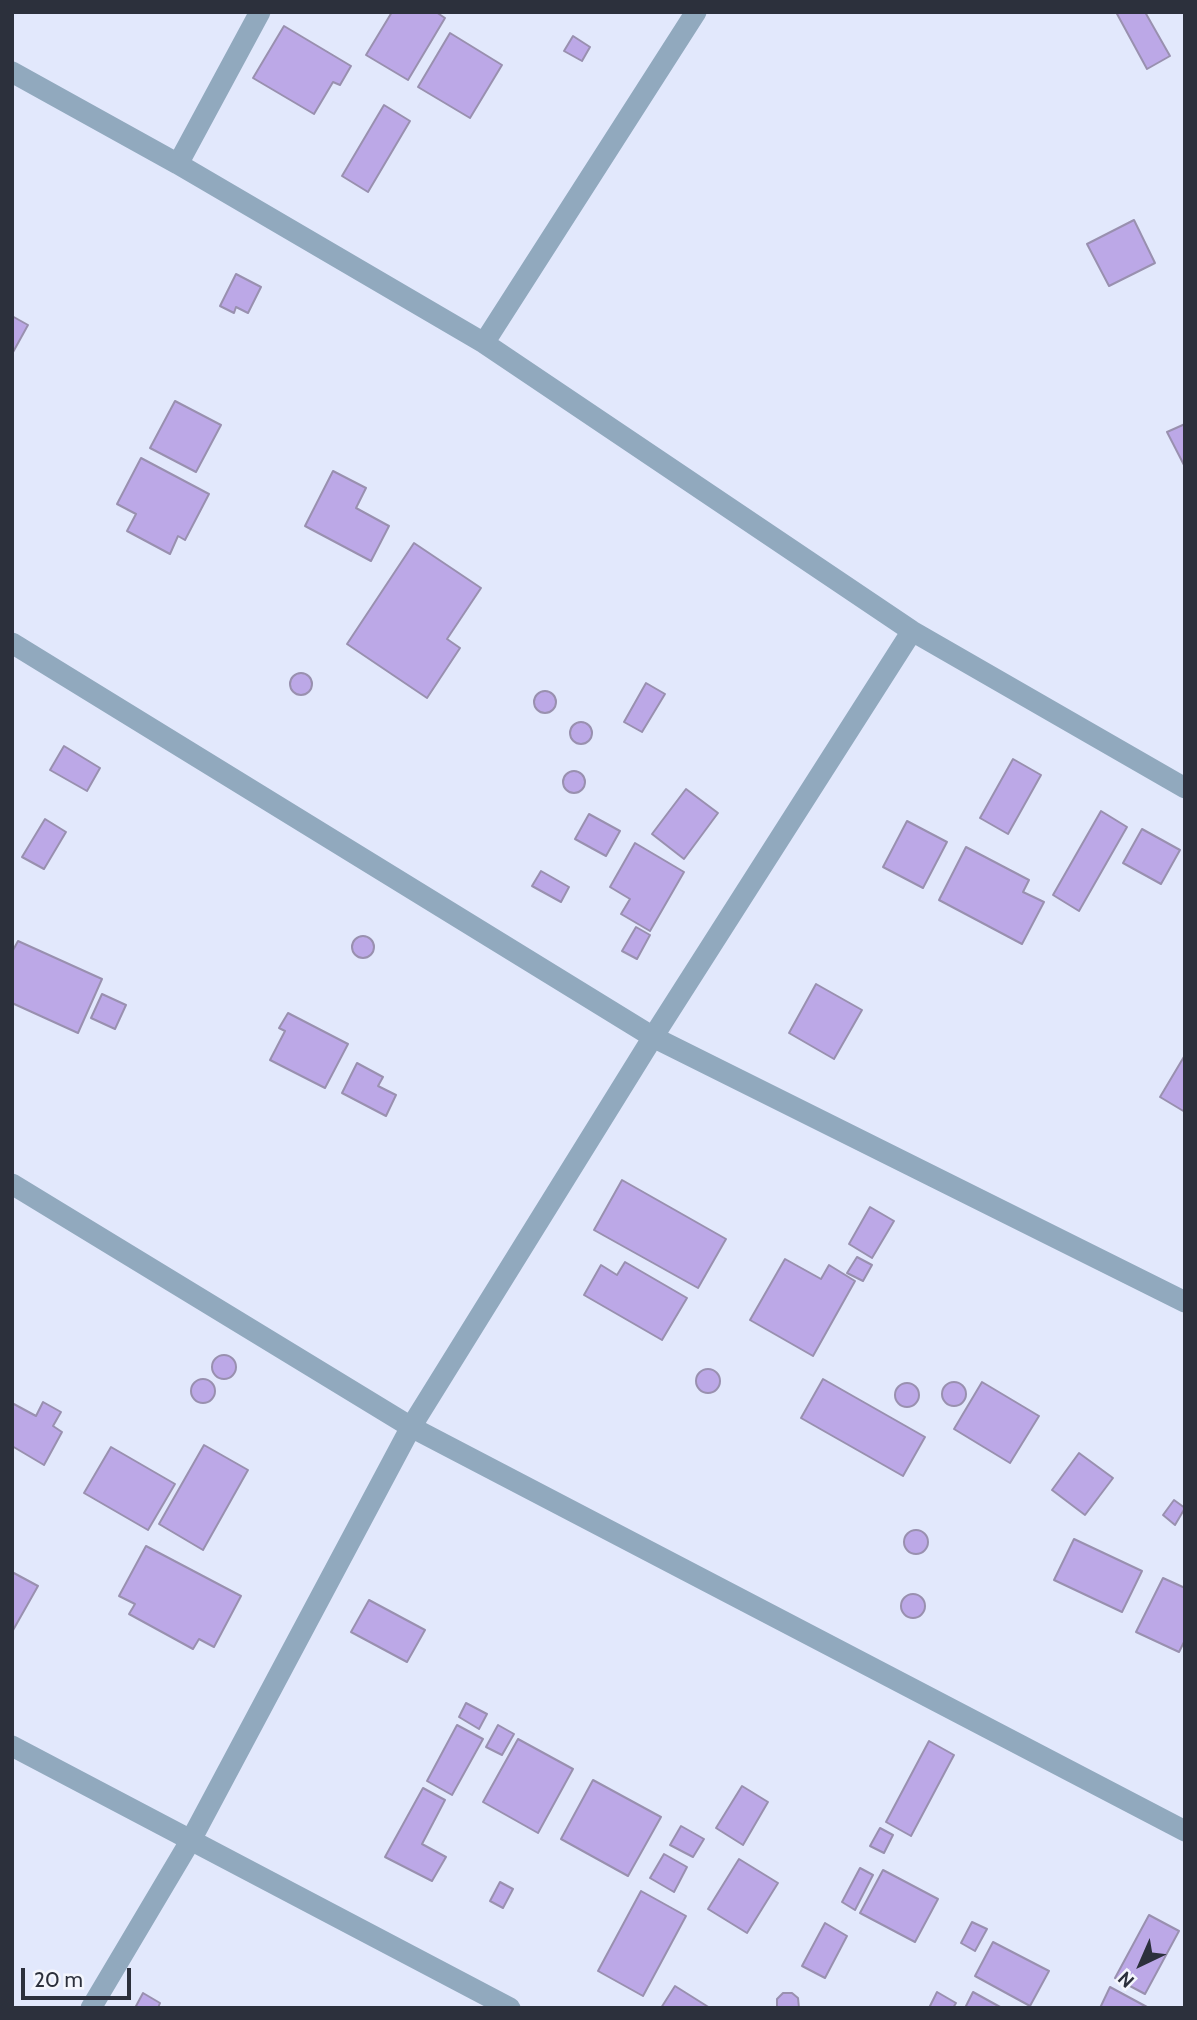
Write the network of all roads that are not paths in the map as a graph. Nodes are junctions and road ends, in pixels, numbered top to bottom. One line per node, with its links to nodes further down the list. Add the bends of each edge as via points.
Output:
1 (260, 12): 4 (street)
2 (696, 12): 5 (street)
3 (12, 72): 4 (street)
4 (178, 164): 5 (street)
5 (484, 343): 6 (street)
6 (912, 631): 8 (street); 9 (street)
7 (12, 643): 9 (street)
8 (1185, 788)
9 (653, 1037): 11 (street); 12 (street)
10 (12, 1184): 12 (street)
11 (1185, 1302)
12 (411, 1427): 14 (street); 15 (street)
13 (12, 1746): 15 (street)
14 (1185, 1831)
15 (192, 1838): 16 (street); 17 (street)
16 (91, 2008)
17 (510, 2008)

